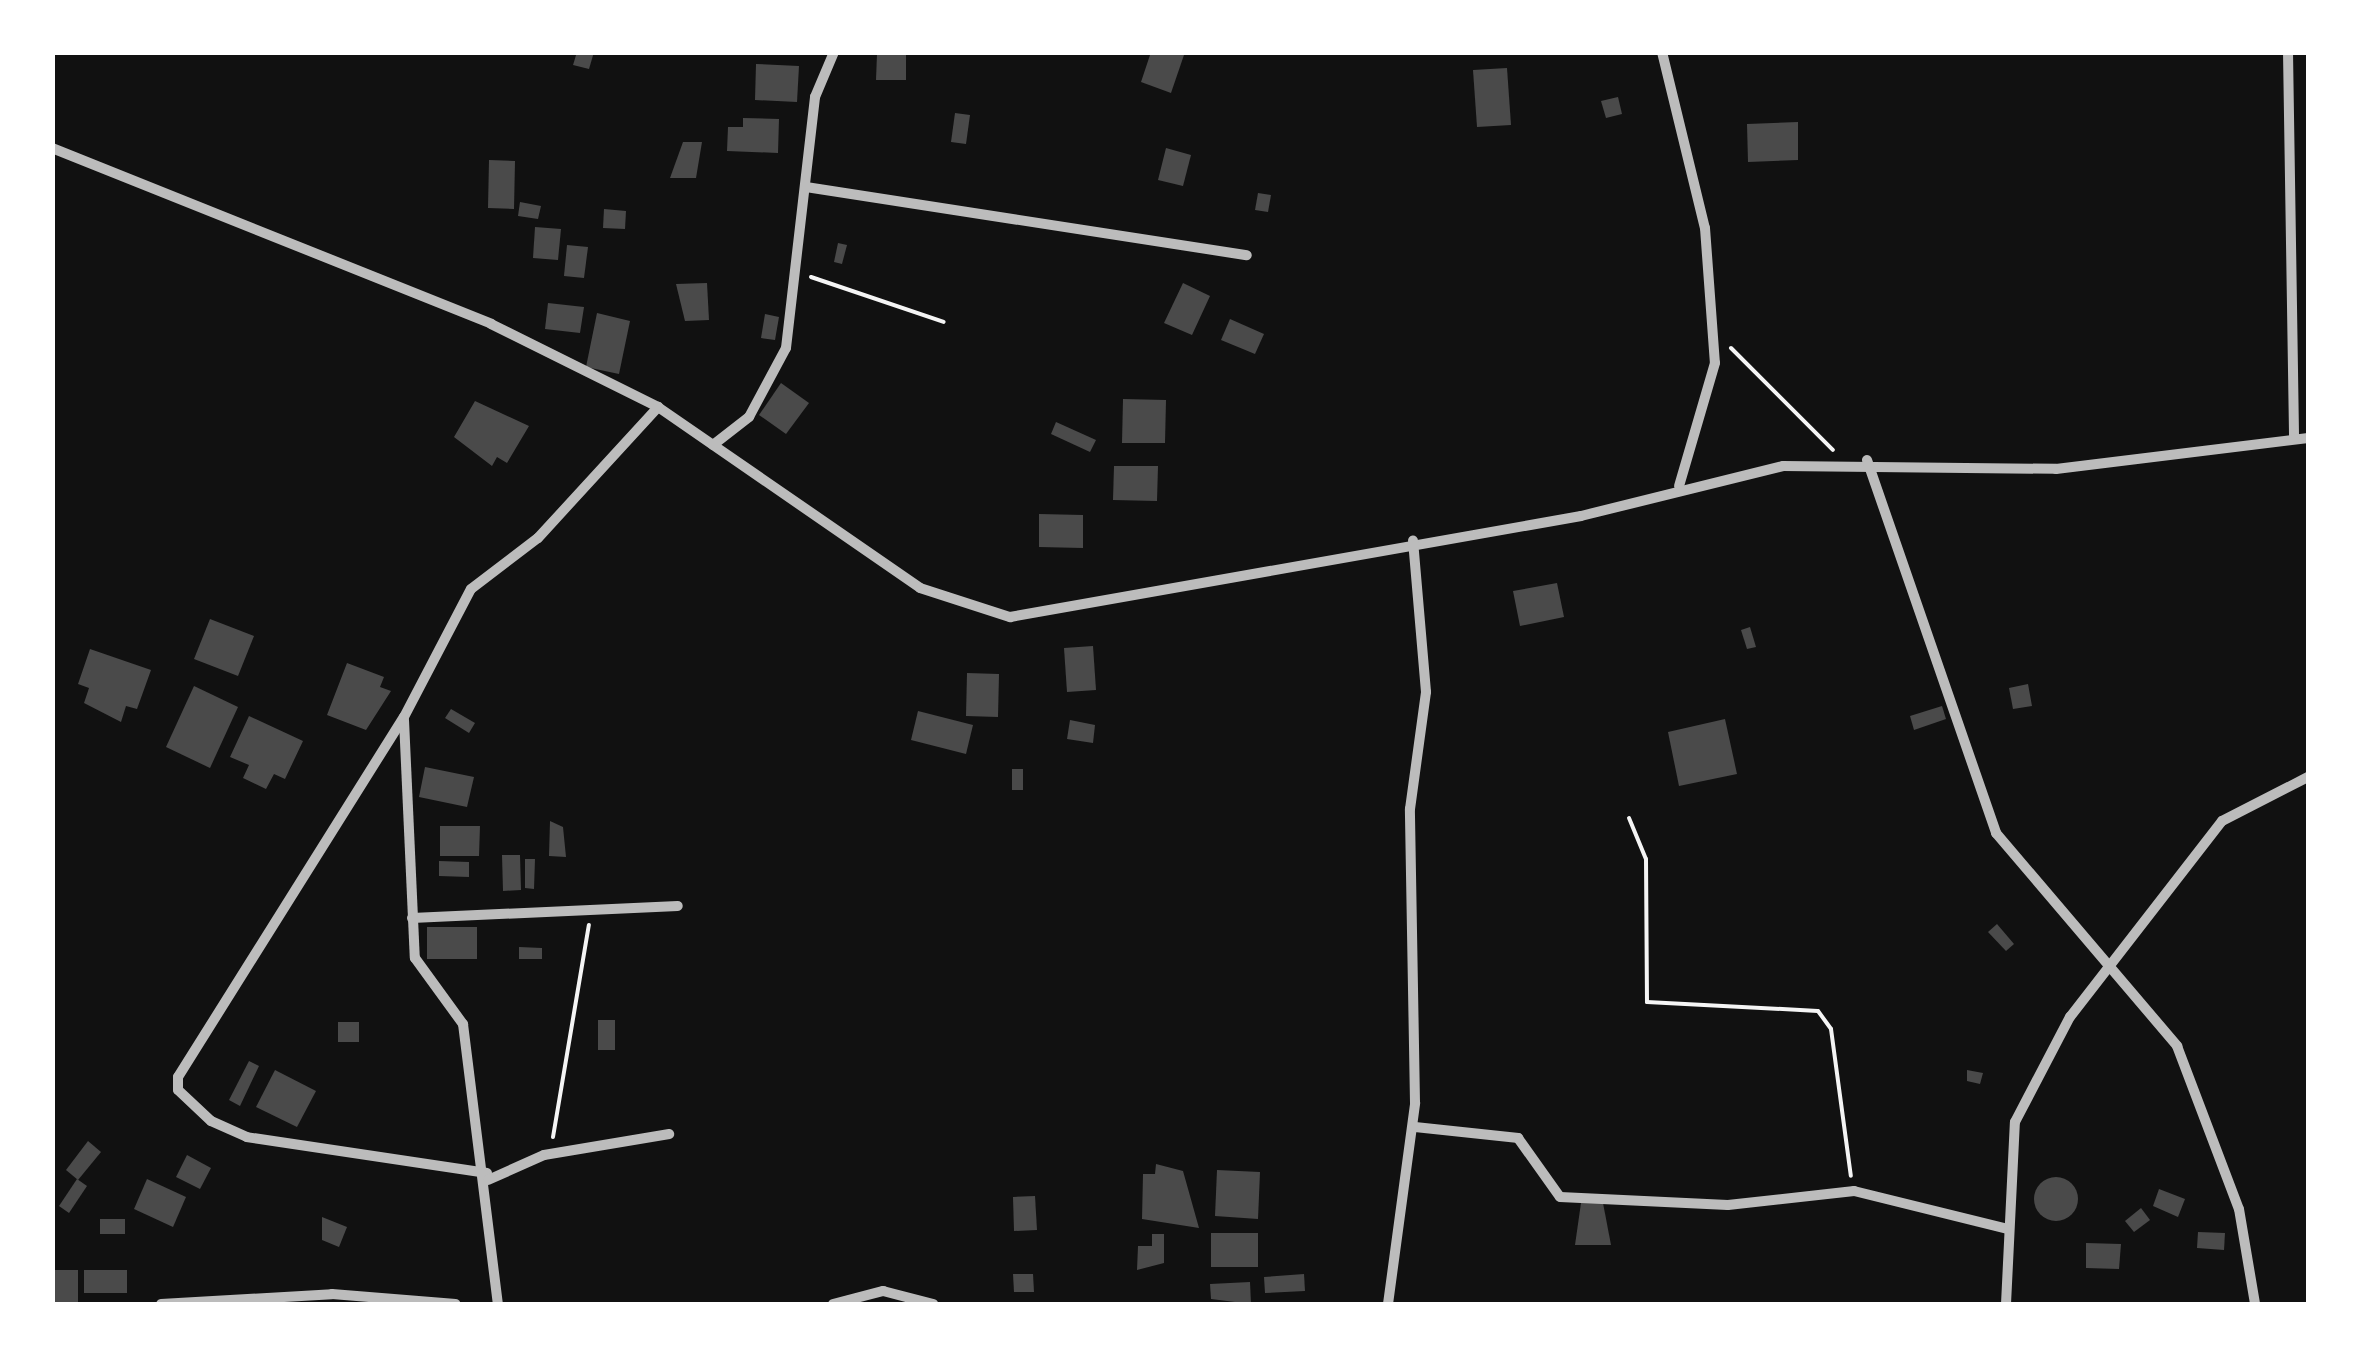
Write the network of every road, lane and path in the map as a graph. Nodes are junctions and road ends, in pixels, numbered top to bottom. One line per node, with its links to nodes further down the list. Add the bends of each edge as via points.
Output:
1 (834, 52): 5 (street, via 815,97)
2 (1662, 52): 8 (street, via 1692,159)
3 (2288, 52): 11 (street)
4 (52, 148): 10 (street, via 407,288)
5 (806, 187): 6 (street); 7 (street)
6 (1247, 255)
7 (802, 274): 9 (path); 13 (street, via 774,382)
8 (1713, 318): 14 (path, via 1771,397); 16 (street, via 1715,363)
9 (944, 322)
10 (658, 407): 13 (street); 18 (street, via 538,538 471,589)
11 (2294, 438): 12 (street); 15 (street, via 2056,469)
12 (2308, 438)
13 (712, 444): 17 (street, via 920,588 1010,617)
14 (1844, 460): 15 (street); 16 (street)
15 (1867, 460): 24 (street, via 1996,832 2062,920)
16 (1680, 486): 17 (street, via 1581,516)
17 (1413, 541): 25 (street, via 1426,692 1410,828)
18 (404, 717): 23 (street); 28 (street, via 186,1059 178,1090 211,1121 246,1137)
19 (2308, 777): 24 (street, via 2222,822)
20 (1629, 818): 29 (path, via 1646,859 1647,1002 1818,1011 1831,1029)
21 (678, 906): 22 (street)
22 (591, 916): 23 (street); 27 (path)
23 (412, 918): 28 (street, via 419,967 464,1024)
24 (2114, 962): 30 (street, via 2070,1017 2014,1122); 39 (street, via 2177,1046 2204,1108 2239,1208)
25 (1414, 1126): 29 (street, via 1518,1138 1560,1197 1728,1205); 31 (street)
26 (669, 1134): 27 (street)
27 (544, 1155): 28 (street)
28 (487, 1176): 34 (street)
29 (1854, 1191): 30 (street)
30 (2008, 1229): 38 (street)
31 (1388, 1302): 37 (street)
32 (161, 1304): 33 (street, via 332,1294)
33 (456, 1304)
34 (498, 1304)
35 (833, 1304): 36 (street, via 884,1292)
36 (933, 1304)
37 (1372, 1304)
38 (2006, 1304)
39 (2255, 1304)

